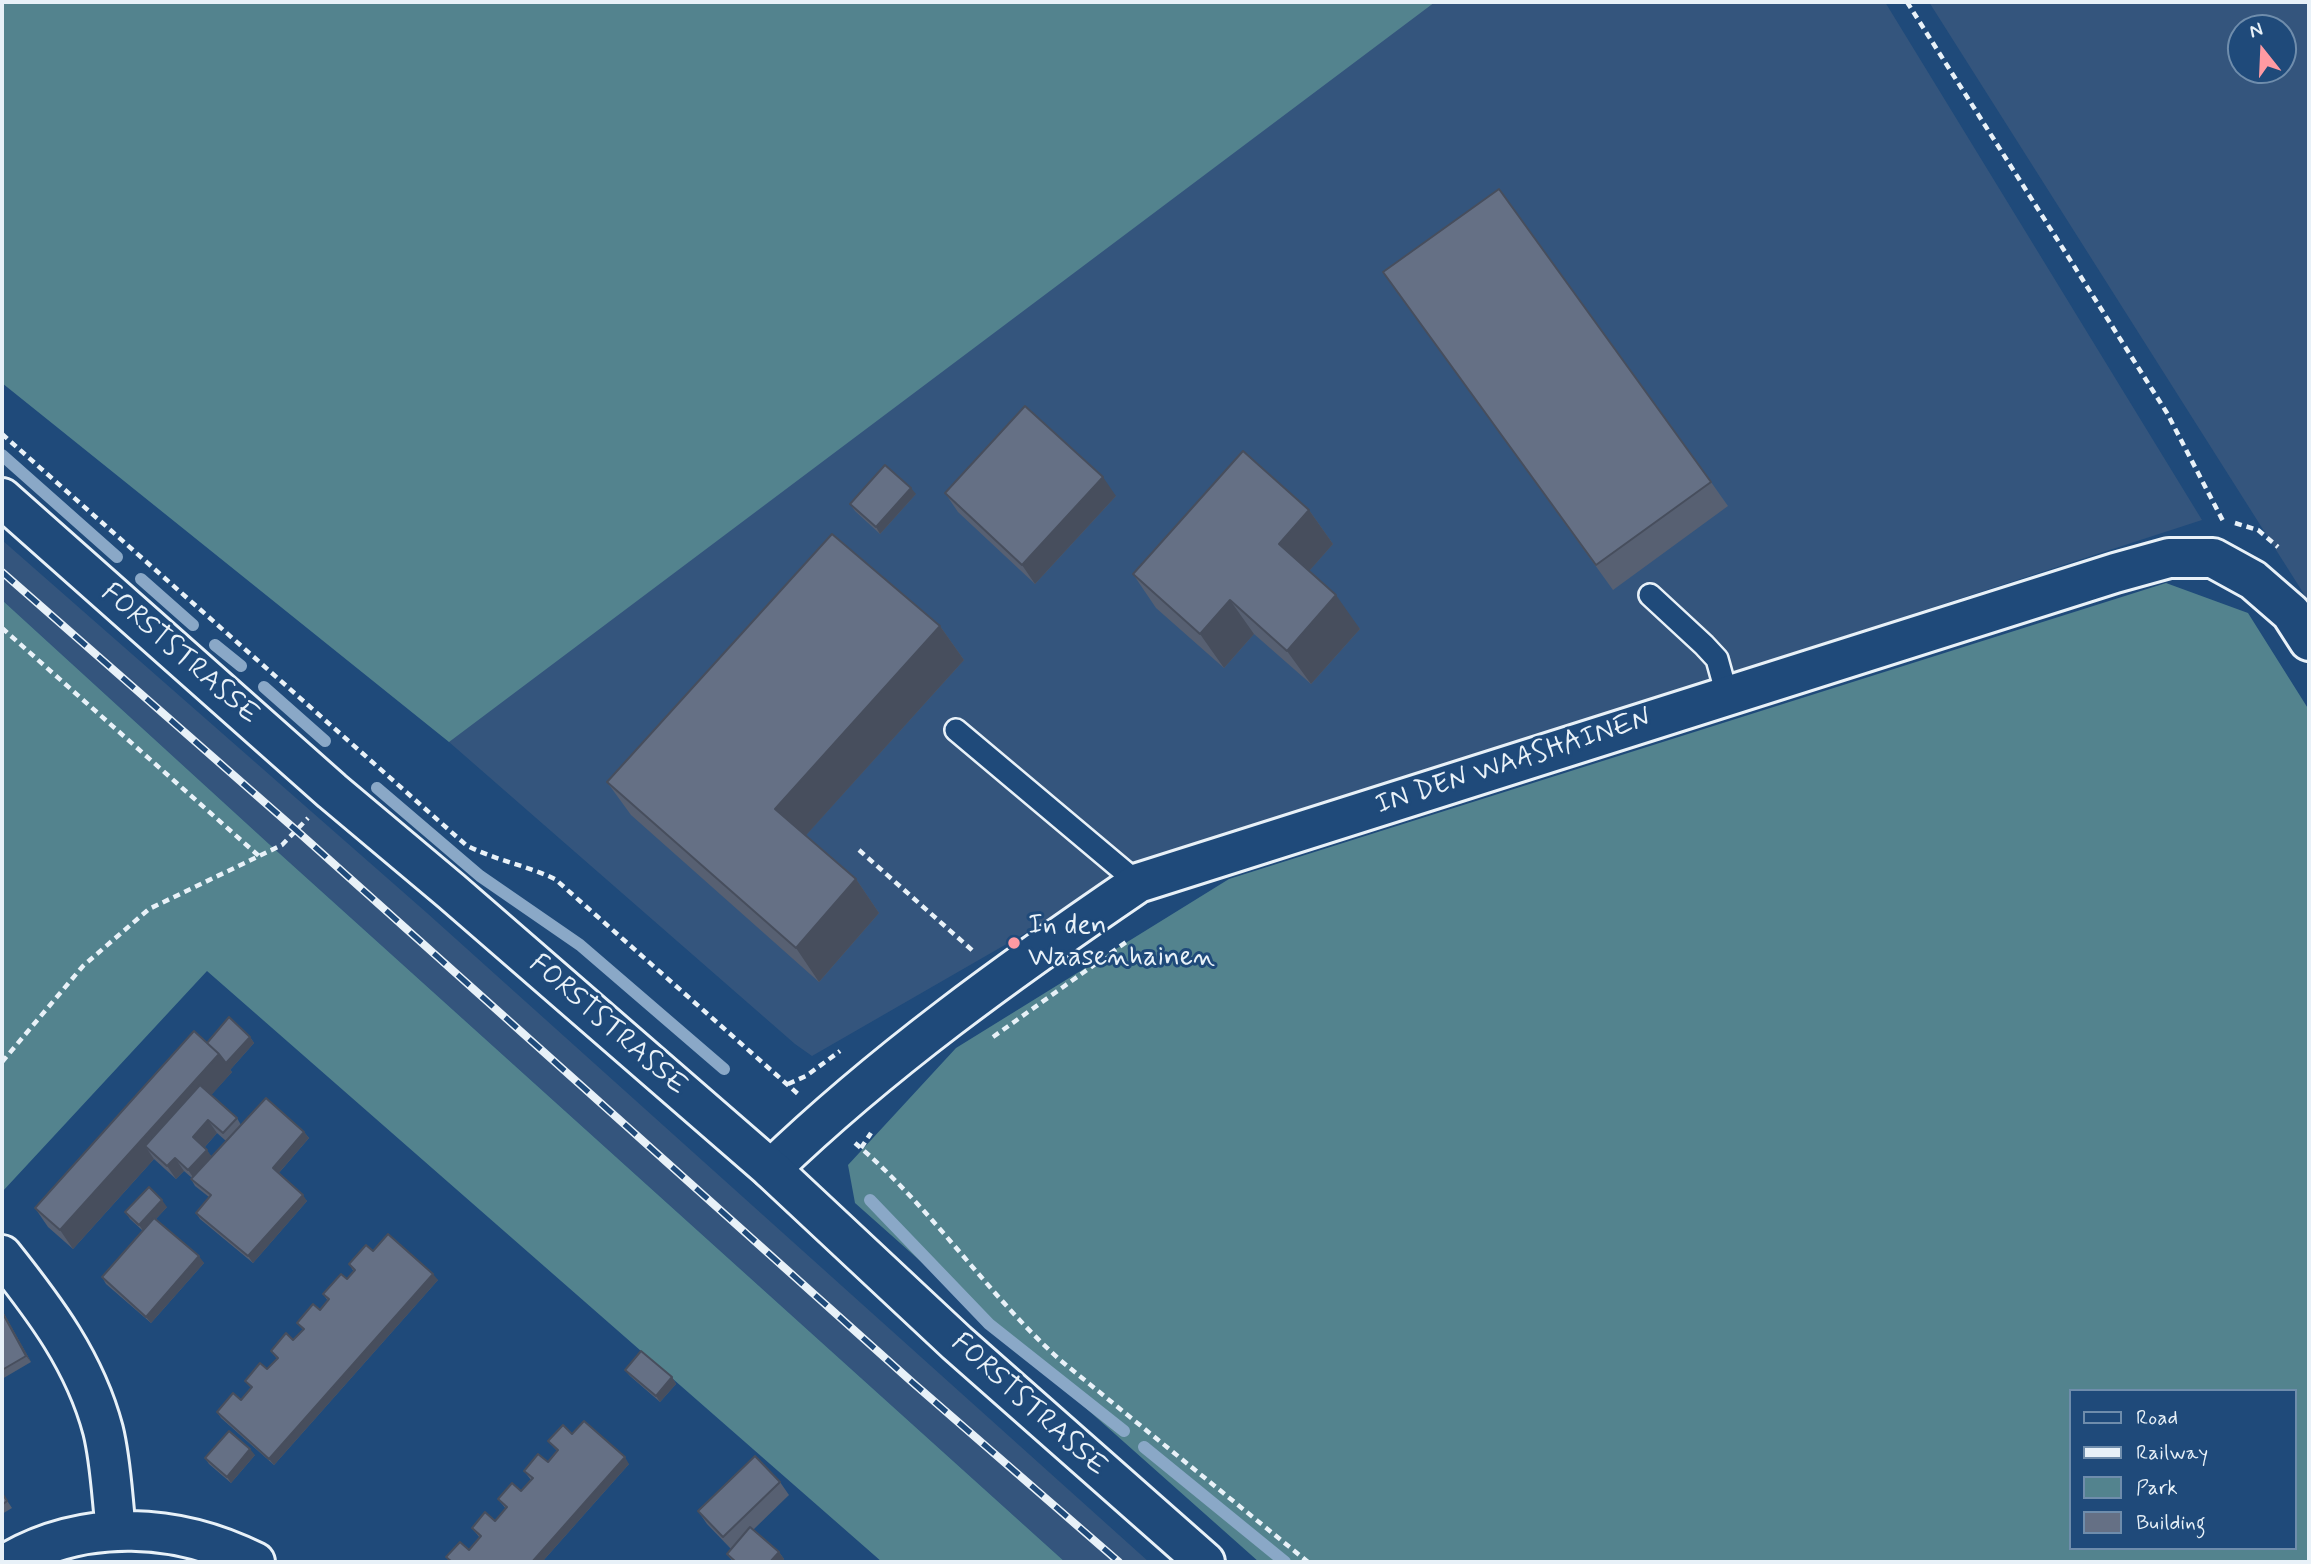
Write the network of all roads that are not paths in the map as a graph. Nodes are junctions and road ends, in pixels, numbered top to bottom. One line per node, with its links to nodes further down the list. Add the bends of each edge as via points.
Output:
1 (2, 498): 7 (street, FORSTSTRASSE, via 332,791)
2 (1650, 595): 4 (lane, via 1717,659)
3 (2309, 641): 4 (street, IN DEN WAASHAINEN, via 2291,613 2253,580 2213,558 2169,558)
4 (1727, 695): 6 (street, IN DEN WAASHAINEN)
5 (956, 730): 6 (lane)
6 (1138, 883): 7 (street, IN DEN WAASHAINEN, via 1000,978 824,1117)
7 (771, 1168): 12 (street, FORSTSTRASSE, via 957,1343)
8 (2, 1255): 9 (street, via 50,1317 86,1379 103,1431)
9 (116, 1531): 10 (street, via 69,1537); 11 (street, via 149,1530 227,1548)
10 (9, 1562)
11 (255, 1562)
12 (1205, 1562)

